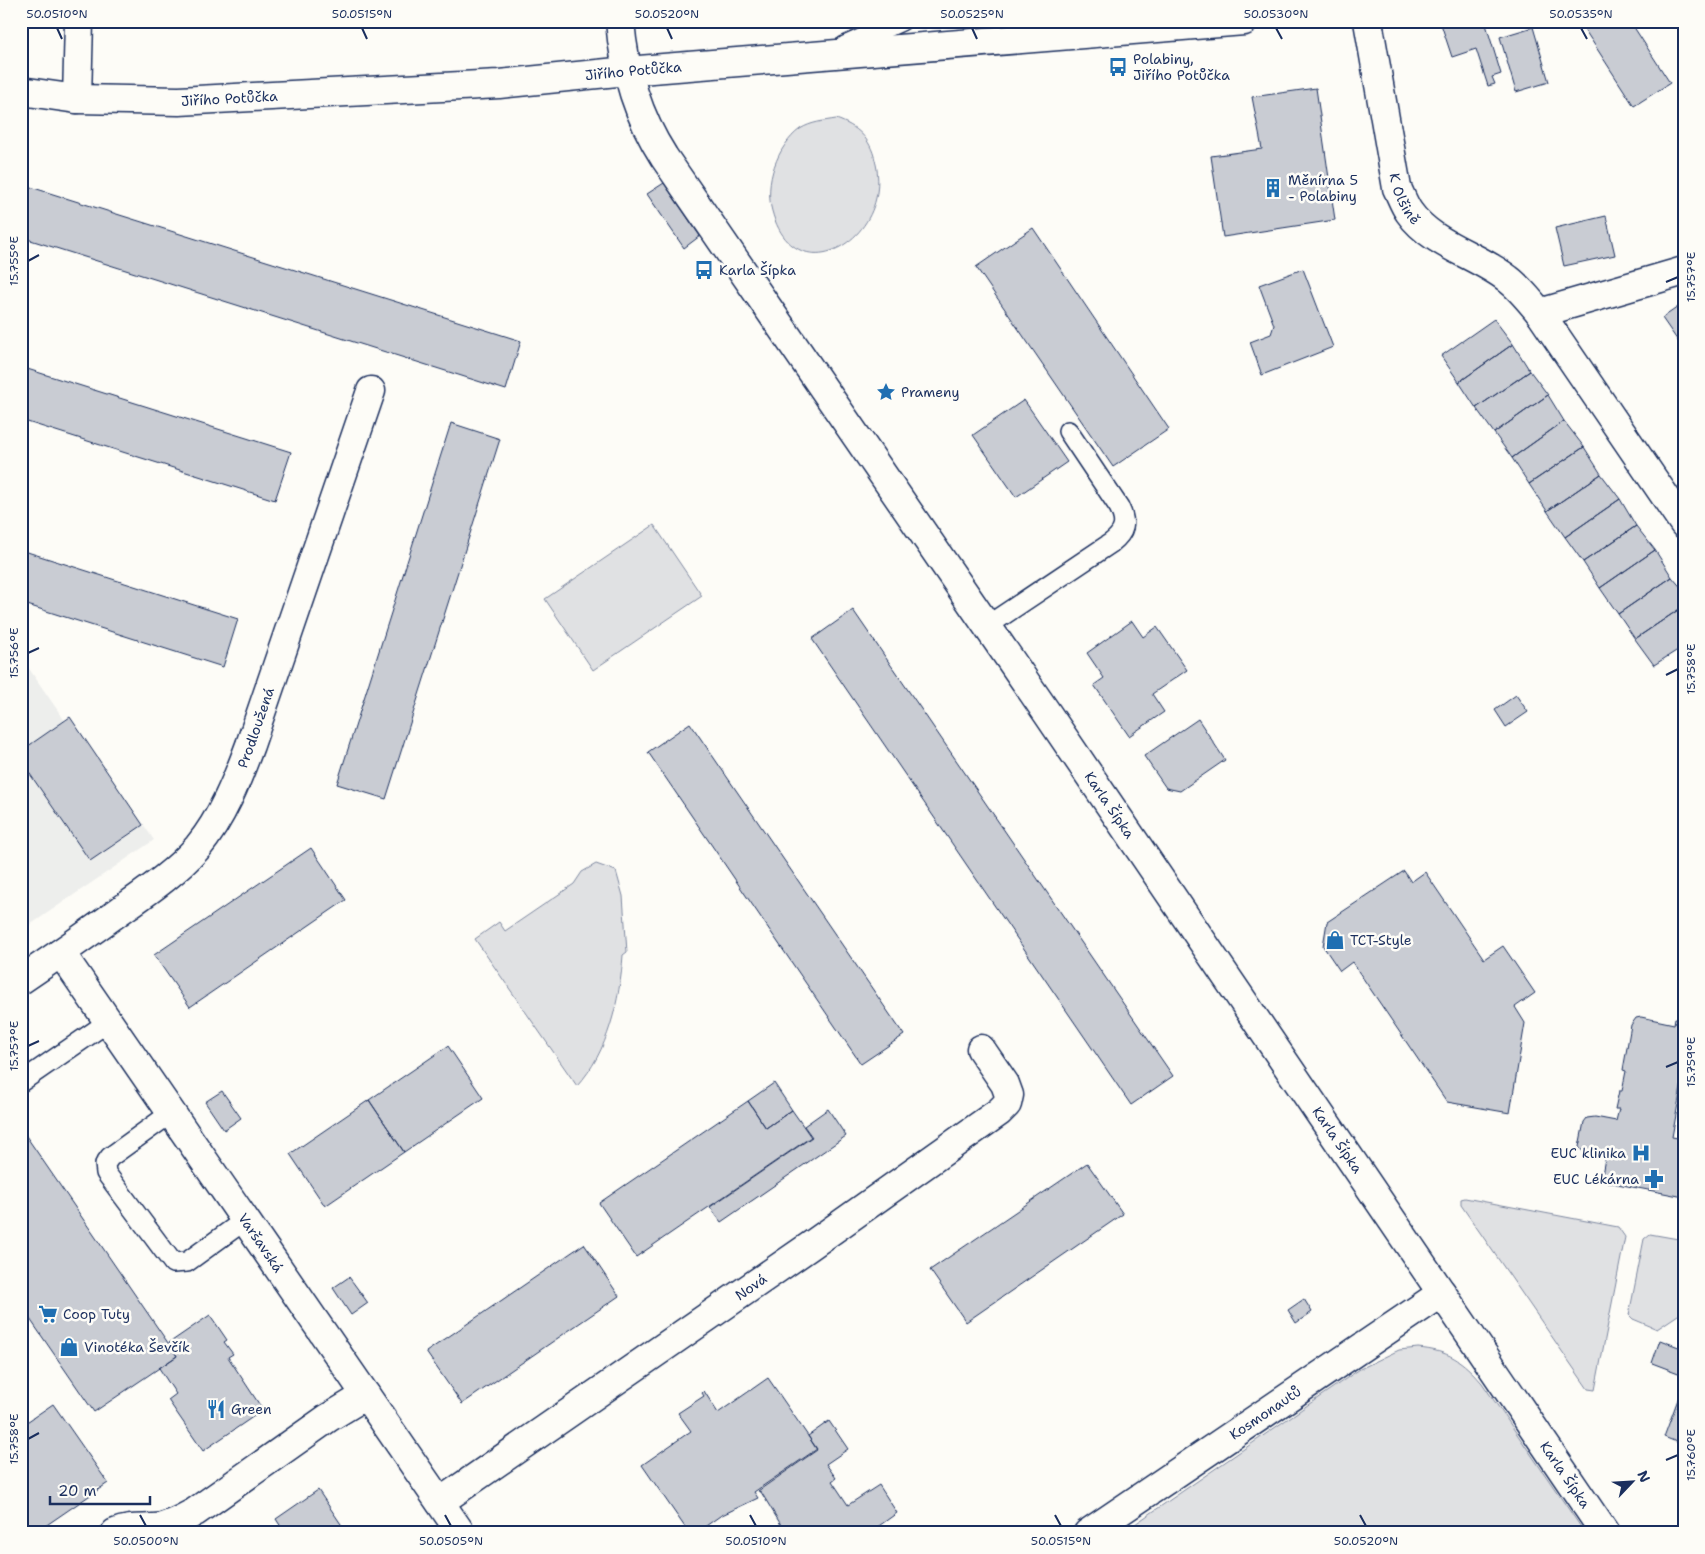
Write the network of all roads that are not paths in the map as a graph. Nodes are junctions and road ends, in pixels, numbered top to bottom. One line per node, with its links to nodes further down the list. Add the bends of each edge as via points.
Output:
1 (79, 21): 9 (street)
2 (620, 21): 7 (street, Karla Šípka)
3 (901, 21): 6 (lane, via 843,47)
4 (1368, 21): 11 (street, K Olšině, via 1396,188 1409,213 1432,235 1509,279)
5 (1240, 22): 6 (street, Jiřího Potůčka)
6 (788, 58): 7 (street, Jiřího Potůčka)
7 (627, 71): 9 (street, Jiřího Potůčka, via 499,84 199,100); 15 (street, Karla Šípka, via 638,109 664,157)
8 (21, 91): 9 (street, Jiřího Potůčka)
9 (77, 99)
10 (1684, 271): 11 (street)
11 (1540, 313): 14 (street, K Olšině)
12 (371, 391): 16 (street, Prodloužená, via 242,768 214,824 181,865)
13 (1068, 431): 15 (lane, via 1119,507 1124,517 1124,528 1111,543)
14 (1684, 524)
15 (987, 626): 23 (street, Karla Šípka)
16 (61, 953): 17 (street, Prodloužená); 18 (street, Varšavská)
17 (21, 980)
18 (108, 1022): 20 (lane); 21 (street, Varšavská)
19 (981, 1049): 25 (street, Nová, via 1010,1095 999,1112)
20 (21, 1082)
21 (171, 1113): 22 (street, Varšavská); 22 (lane, via 110,1156 105,1164 106,1173 173,1263 187,1262)
22 (246, 1220): 24 (street, Varšavská)
23 (1442, 1293): 28 (street, Kosmonautů); 29 (street, Karla Šípka)
24 (366, 1395): 25 (street, Varšavská); 26 (street, via 195,1512 162,1527 134,1527)
25 (440, 1502): 27 (street, Varšavská)
26 (114, 1533)
27 (461, 1533)
28 (1088, 1533)
29 (1605, 1533)

